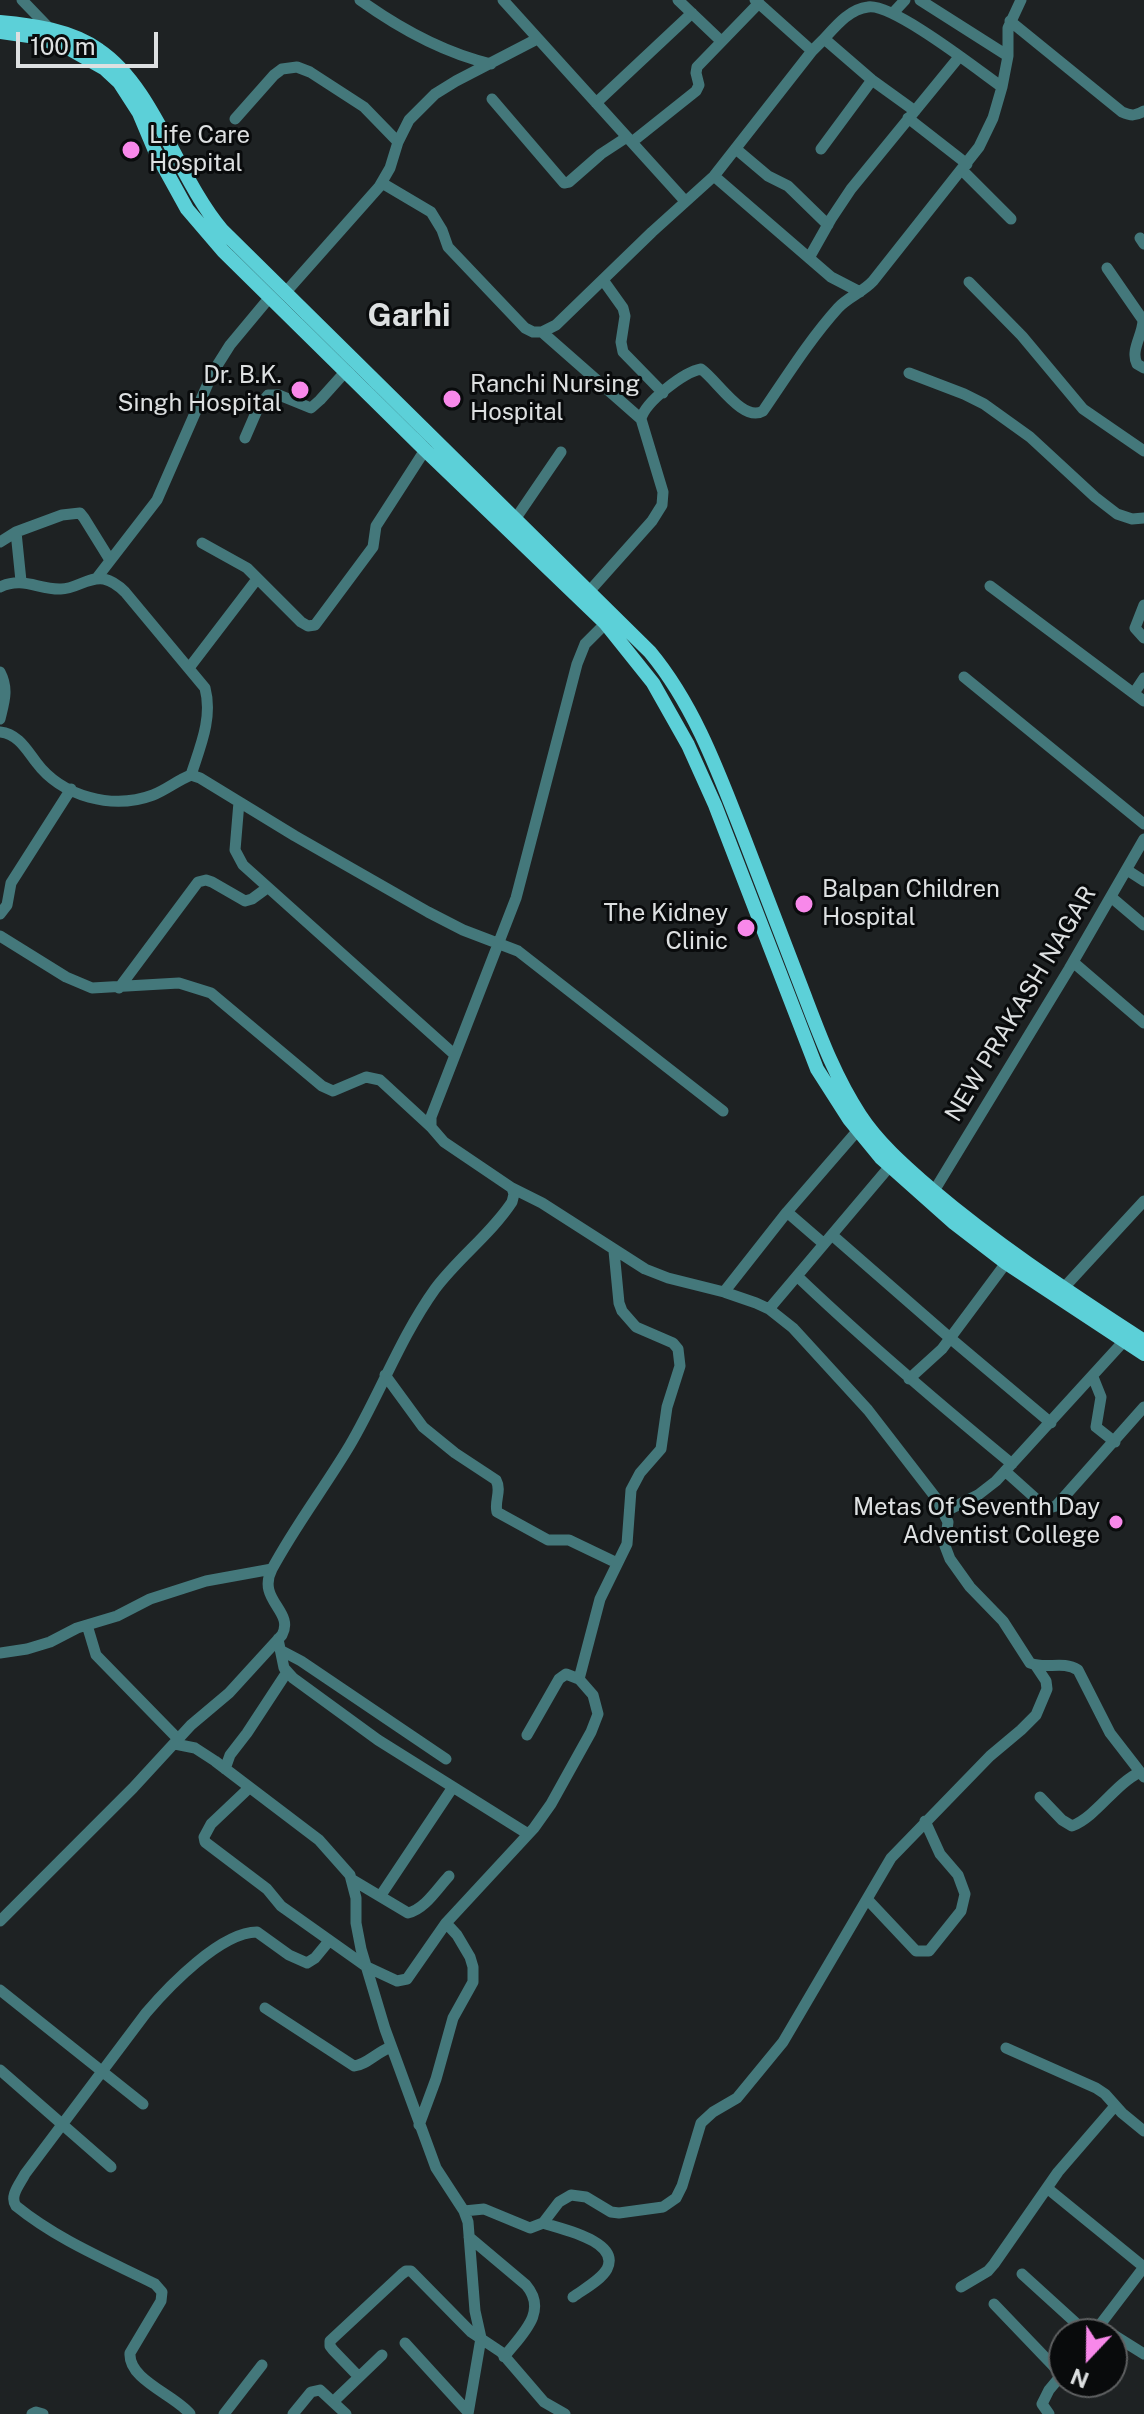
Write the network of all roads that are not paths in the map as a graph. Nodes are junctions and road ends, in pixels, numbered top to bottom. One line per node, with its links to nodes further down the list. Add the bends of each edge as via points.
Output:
1 (22, 0): 13 (street)
2 (360, 0): 20 (street, via 459,55)
3 (503, 0): 14 (street)
4 (678, 0): 9 (street)
5 (905, 0): 10 (street)
6 (920, 0): 18 (street)
7 (1021, 0): 11 (street)
8 (757, 2): 16 (street); 17 (street)
9 (692, 13): 16 (street); 24 (street)
10 (893, 13): 15 (street, via 863,7); 19 (street)
11 (1010, 21): 18 (street); 25 (street, via 1122,112 1130,116)
12 (1, 30): 13 (main road); 44 (main road, via 66,47 119,82 187,209)
13 (51, 30): 43 (main road, via 99,49 127,75 205,209)
14 (537, 39): 20 (street); 24 (street)
15 (823, 40): 17 (street); 21 (street)
16 (721, 41): 28 (street, via 697,67 696,91)
17 (812, 51): 30 (street)
18 (1008, 56): 22 (street)
19 (959, 57): 22 (street); 26 (street)
20 (491, 64): 29 (street, via 435,94 409,120)
21 (872, 80): 26 (street); 31 (street)
22 (1002, 87): 32 (street, via 986,133)
23 (492, 99): 28 (street, via 564,183)
24 (596, 103): 28 (street)
25 (1144, 111)
26 (912, 114): 32 (street); 37 (street)
27 (235, 119): 29 (street, via 274,75 297,67 364,107)
28 (629, 140): 35 (street)
29 (398, 142): 34 (street)
30 (736, 149): 33 (street); 37 (street, via 788,186)
31 (821, 149)
32 (964, 167): 36 (street); 42 (street)
33 (714, 176): 35 (street); 38 (street)
34 (382, 183): 43 (street); 45 (street, via 431,212 454,254 525,328)
35 (685, 201): 40 (street)
36 (1011, 219)
37 (828, 225): 38 (street)
38 (809, 258): 42 (street)
39 (1107, 268): 46 (street, via 1143,320 1134,355)
40 (603, 280): 45 (street); 49 (street, via 623,308 623,352)
41 (969, 282): 53 (street, via 1083,409)
42 (860, 292): 49 (street, via 826,321 757,415 740,408 701,369)
43 (285, 293): 55 (main road)
44 (270, 297): 47 (main road); 60 (street, via 218,364 164,488)
45 (542, 332): 50 (street)
46 (1144, 368)
47 (346, 371): 51 (street, via 311,408 268,395); 52 (main road)
48 (909, 373): 56 (street, via 984,404 1117,514)
49 (663, 393): 50 (street, via 646,406)
50 (641, 419): 66 (street, via 663,492 662,505)
51 (245, 438)
52 (425, 450): 62 (street, via 376,526 373,547 315,625 301,622); 66 (main road)
53 (1144, 451)
54 (561, 452): 55 (street)
55 (516, 518): 66 (main road)
56 (1144, 518)
57 (16, 532): 58 (street); 60 (street, via 80,513); 63 (street)
58 (0, 542)
59 (202, 543): 62 (street)
60 (110, 560): 61 (street)
61 (96, 579): 63 (street, via 62,589); 70 (street, via 125,592)
62 (257, 579): 70 (street)
63 (21, 581): 65 (street)
64 (990, 586): 74 (street)
65 (0, 587)
66 (586, 596): 68 (main road)
67 (1144, 605): 69 (street, via 1135,628)
68 (610, 619): 89 (street, via 585,644 577,664 519,887); 96 (main road, via 688,745 817,1069); 99 (main road, via 662,666 701,735 839,1080 872,1132)
69 (1144, 638)
70 (189, 668): 77 (street, via 205,688 208,710)
71 (0, 672): 75 (street, via 6,684)
72 (964, 677): 80 (street)
73 (1144, 678): 74 (street)
74 (1139, 697)
75 (0, 719)
76 (0, 732): 78 (street, via 14,736 51,778)
77 (191, 775): 78 (street, via 152,796 116,802); 79 (street)
78 (71, 789): 86 (street, via 11,883)
79 (239, 802): 84 (street, via 235,850); 89 (street, via 404,899)
80 (1144, 824)
81 (1144, 839): 82 (street, NEW PRAKASH NAGAR)
82 (1127, 870): 83 (street); 85 (street, NEW PRAKASH NAGAR)
83 (1144, 881)
84 (267, 888): 91 (street, via 245,901 212,882 198,882); 93 (street)
85 (1111, 897): 87 (street); 90 (street, NEW PRAKASH NAGAR)
86 (0, 914)
87 (1144, 925)
88 (0, 936): 91 (street, via 78,984)
89 (498, 944): 93 (street); 94 (street, via 518,951)
90 (1073, 962): 92 (street); 99 (street, NEW PRAKASH NAGAR)
91 (119, 988): 95 (street, via 179,983 211,993 322,1086 333,1091 366,1077 380,1080)
92 (1144, 1023)
93 (455, 1055): 95 (street)
94 (723, 1111)
95 (431, 1127): 98 (street, via 444,1142)
96 (858, 1130): 97 (main road); 101 (street)
97 (890, 1166): 102 (street); 104 (main road)
98 (512, 1188): 103 (street); 113 (street, via 508,1208 437,1287)
99 (934, 1191): 107 (main road)
100 (1144, 1201): 107 (street)
101 (787, 1212): 102 (street); 106 (street)
102 (828, 1239): 105 (street); 109 (street)
103 (614, 1251): 106 (street, via 657,1275); 121 (street, via 622,1311 636,1327 673,1343 680,1357 661,1449 631,1490 629,1535)
104 (1006, 1263): 107 (main road); 109 (street)
105 (797, 1276): 108 (street); 115 (street)
106 (724, 1292): 108 (street)
107 (1060, 1292): 110 (main road); 111 (main road)
108 (769, 1309): 120 (street, via 868,1410)
109 (950, 1338): 115 (street); 117 (street)
110 (1124, 1341): 112 (main road); 114 (street)
111 (1144, 1341)
112 (1144, 1354)
113 (385, 1375): 121 (street, via 423,1427 496,1480 497,1512 548,1540 569,1540); 122 (street, via 350,1445)
114 (1093, 1377): 117 (street); 118 (street, via 1101,1397 1096,1427)
115 (909, 1379): 119 (street)
116 (1144, 1407): 118 (street)
117 (1051, 1423): 119 (street)
118 (1115, 1442): 119 (street, via 1049,1508)
119 (1009, 1468): 120 (street, via 987,1489)
120 (944, 1512): 126 (street, via 945,1546 954,1566)
121 (617, 1563): 128 (street, via 600,1599)
122 (272, 1569): 123 (street, via 206,1581); 124 (street, via 269,1596 286,1628)
123 (87, 1625): 125 (street, via 41,1645); 130 (street, via 96,1655)
124 (280, 1645): 127 (street); 130 (street); 131 (street)
125 (0, 1653)
126 (1036, 1666): 133 (street, via 1078,1670 1110,1733); 137 (street, via 1047,1689 1036,1715)
127 (287, 1672): 132 (street); 134 (street, via 368,1733)
128 (579, 1679): 129 (street, via 566,1674 559,1679); 138 (street, via 593,1695 598,1714 551,1804)
129 (527, 1735)
130 (177, 1742): 132 (street); 143 (street)
131 (446, 1759)
132 (225, 1769): 135 (street)
133 (1142, 1775): 136 (street, via 1124,1781 1072,1826)
134 (453, 1787): 138 (street); 141 (street)
135 (249, 1788): 140 (street, via 319,1840); 145 (street, via 211,1824 205,1842)
136 (1040, 1797)
137 (925, 1821): 142 (street, via 891,1858); 142 (street, via 962,1884 961,1911 922,1953)
138 (528, 1834): 144 (street)
139 (449, 1876): 141 (street, via 412,1913)
140 (351, 1879): 141 (street); 146 (street)
141 (381, 1895)
142 (867, 1899): 161 (street, via 774,2054 737,2098 701,2123 676,2198 663,2207 619,2213 571,2195)
143 (0, 1921)
144 (446, 1923): 146 (street, via 403,1981); 156 (street, via 470,1957 473,1982 453,2018)
145 (329, 1941): 146 (street); 152 (street, via 307,1963 257,1932 228,1941 163,1994)
146 (367, 1967): 149 (street)
147 (0, 1990): 152 (street)
148 (265, 2008): 149 (street, via 354,2066)
149 (391, 2047): 156 (street)
150 (1006, 2048): 154 (street, via 1084,2081)
151 (0, 2070): 155 (street)
152 (104, 2071): 153 (street); 155 (street)
153 (143, 2104)
154 (1115, 2106): 157 (street); 159 (street)
155 (63, 2125): 158 (street); 181 (street, via 25,2174 13,2202 45,2228 162,2292 129,2360 140,2376)
156 (419, 2125): 160 (street, via 441,2177)
157 (1144, 2131)
158 (111, 2167)
159 (1047, 2188): 164 (street, via 988,2271); 168 (street, via 1144,2267)
160 (464, 2211): 161 (street, via 484,2209 530,2228); 162 (street)
161 (543, 2223): 165 (street, via 606,2250 609,2265 604,2273)
162 (469, 2237): 169 (street); 172 (street, via 526,2285 536,2302 532,2322)
163 (1022, 2274): 167 (street)
164 (961, 2287)
165 (573, 2297)
166 (994, 2304): 173 (street)
167 (1076, 2318)
168 (1104, 2318)
169 (481, 2338): 172 (street); 175 (street, via 416,2274 406,2271 330,2341); 178 (street)
170 (405, 2343): 178 (street)
171 (382, 2355): 175 (street)
172 (504, 2357): 185 (street, via 544,2402)
173 (1048, 2359)
174 (262, 2365): 182 (street)
175 (359, 2377): 177 (street)
176 (1048, 2393): 186 (street, via 1042,2404)
177 (334, 2401): 183 (street, via 315,2390); 184 (street)
178 (468, 2413)
179 (32, 2414): 180 (street)
180 (43, 2414)
181 (190, 2414)
182 (224, 2414)
183 (293, 2414)
184 (346, 2414)
185 (565, 2414)
186 (1049, 2414)

